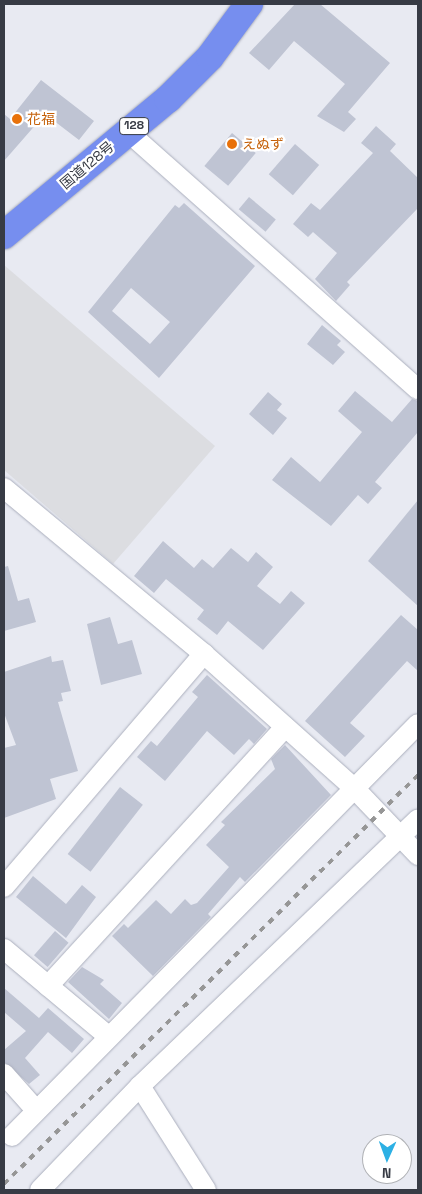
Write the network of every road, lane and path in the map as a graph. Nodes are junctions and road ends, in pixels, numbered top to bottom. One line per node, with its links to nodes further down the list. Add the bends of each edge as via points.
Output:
1 (249, 4): 2 (highway, 国道128号 / 128, via 210,57)
2 (127, 131): 3 (highway, 国道128号 / 128); 4 (street)
3 (4, 234)
4 (418, 389)
5 (4, 488): 6 (street)
6 (204, 654): 8 (street); 13 (street)
7 (418, 724): 9 (street)
8 (285, 727): 9 (street); 15 (street)
9 (354, 788): 11 (street); 16 (street)
10 (418, 819): 11 (street)
11 (401, 836): 12 (street); 18 (street)
12 (418, 855)
13 (4, 887)
14 (4, 949): 15 (street)
15 (48, 986): 16 (street)
16 (107, 1035): 19 (street)
17 (4, 1074): 19 (street)
18 (140, 1086): 21 (street); 22 (street)
19 (35, 1108): 20 (street)
20 (12, 1136)
21 (40, 1190)
22 (206, 1190)

